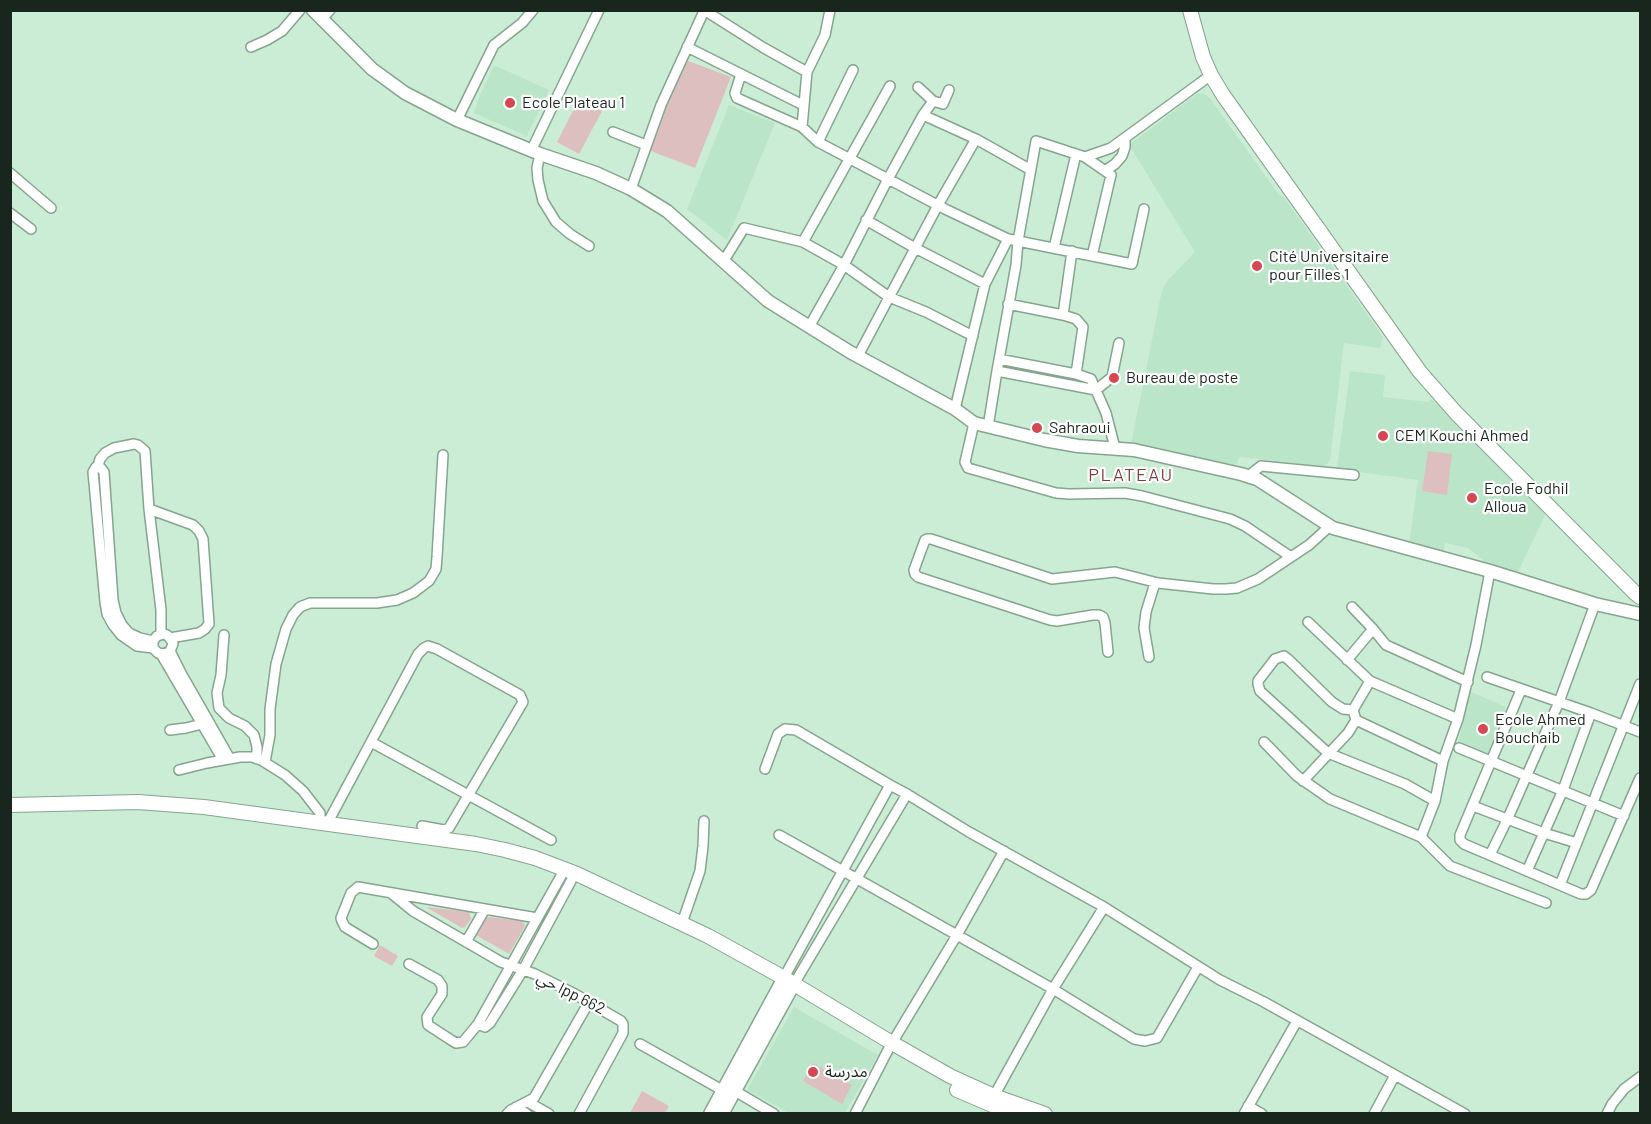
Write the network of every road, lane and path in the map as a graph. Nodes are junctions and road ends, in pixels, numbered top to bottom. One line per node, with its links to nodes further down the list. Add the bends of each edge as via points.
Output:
1 (300, 10): 9 (street, via 282,31)
2 (330, 10): 8 (street)
3 (533, 10): 21 (street, via 494,45)
4 (599, 10): 28 (street)
5 (830, 10): 12 (street, via 825,35)
6 (1190, 10): 14 (main road)
7 (704, 11): 10 (street); 12 (street)
8 (317, 15): 21 (street, via 372,69 405,93)
9 (251, 47)
10 (687, 47): 13 (street); 27 (street)
11 (854, 70): 26 (street)
12 (807, 72): 19 (street)
13 (741, 74): 19 (street); 22 (street, via 737,98)
14 (1210, 75): 25 (street); 75 (main road, via 1420,372)
15 (890, 86): 30 (street)
16 (918, 87): 18 (street)
17 (949, 90): 18 (street, via 942,104)
18 (933, 101): 20 (street)
19 (803, 105): 22 (street)
20 (923, 116): 24 (street); 34 (street)
21 (457, 120): 28 (street)
22 (802, 127): 26 (street)
23 (613, 132): 27 (street)
24 (976, 139): 31 (street); 36 (street)
25 (1125, 139): 29 (street, via 1111,148); 32 (street, via 1122,156)
26 (818, 142): 30 (street)
27 (646, 146): 35 (street)
28 (536, 152): 35 (street); 44 (street, via 543,201 556,222)
29 (1081, 155): 31 (street, via 1036,141); 32 (street); 46 (street)
30 (849, 159): 34 (street); 43 (street)
31 (1031, 170): 42 (street)
32 (1105, 171): 48 (street, via 1111,175)
33 (10, 173): 37 (street)
34 (888, 178): 36 (street); 40 (street)
35 (631, 189): 49 (street, via 667,211)
36 (938, 205): 42 (street); 45 (street)
37 (51, 208)
38 (1144, 209): 48 (street, via 1132,264)
39 (10, 213): 41 (street)
40 (866, 220): 45 (street); 50 (street)
41 (31, 229)
42 (1013, 240): 46 (street); 51 (street); 53 (street, via 1016,265)
43 (803, 242): 49 (street, via 744,228); 50 (street)
44 (589, 246)
45 (915, 248): 51 (street); 52 (street)
46 (1054, 248): 47 (street)
47 (1072, 251): 48 (street); 54 (street)
48 (1092, 256)
49 (723, 262): 55 (street, via 768,301)
50 (844, 265): 52 (street); 55 (street)
51 (985, 284): 56 (street)
52 (889, 297): 56 (street); 58 (street)
53 (1008, 304): 54 (street); 59 (street)
54 (1064, 315): 61 (street, via 1076,319 1083,327)
55 (809, 327): 58 (street)
56 (973, 336): 63 (street)
57 (1119, 343): 62 (street, via 1112,377)
58 (858, 357): 63 (street)
59 (999, 358): 60 (street); 61 (street)
60 (997, 371): 62 (street); 65 (street)
61 (1076, 374): 62 (street, via 1090,379)
62 (1096, 390): 66 (street)
63 (955, 409): 64 (street)
64 (974, 423): 65 (street); 72 (street, via 965,462 968,468 1056,493 1125,493 1230,519)
65 (988, 427): 66 (street, via 1078,446)
66 (1115, 448): 69 (street)
67 (443, 455): 105 (street, via 436,569 432,576 413,593 397,600 310,603 300,607 286,629 276,664 270,735)
68 (1354, 475): 69 (street, via 1262,466)
69 (1248, 476): 71 (street)
70 (149, 509): 82 (street, via 161,610); 82 (street, via 193,525 203,539 209,624 199,633); 82 (street, via 146,455 142,447 134,444 110,449 98,466 104,472 108,595 126,630)
71 (1330, 526): 72 (street); 73 (street)
72 (1291, 556): 74 (street, via 1237,588)
73 (1490, 571): 76 (street); 88 (street)
74 (1155, 583): 83 (street, via 1115,572 1052,579 925,540 914,570 918,577 1050,620 1099,615 1105,623); 84 (street, via 1144,628)
75 (1639, 598)
76 (1595, 604): 78 (street); 92 (street)
77 (1352, 607): 80 (street)
78 (1641, 614)
79 (1308, 622): 85 (street)
80 (1373, 629): 85 (street); 88 (street, via 1386,645)
81 (224, 635): 105 (street, via 219,708 254,735)
82 (161, 644): 91 (street)
83 (1108, 652)
84 (1149, 657)
85 (1347, 660): 87 (street)
86 (1487, 677): 90 (street)
87 (1370, 681): 94 (street); 95 (street)
88 (1468, 682): 95 (street)
89 (1641, 684): 97 (street)
90 (1521, 690): 92 (street); 107 (street)
91 (190, 696): 96 (street); 104 (street)
92 (1558, 702): 93 (street); 110 (street)
93 (1591, 713): 97 (street); 114 (street)
94 (1354, 715): 103 (street, via 1348,733); 103 (street, via 1332,702 1284,656 1275,659 1258,681 1260,690); 106 (street)
95 (1458, 719): 106 (street)
96 (202, 724): 98 (street); 104 (street)
97 (1624, 726): 99 (street); 118 (street)
98 (170, 730)
99 (1641, 732)
100 (371, 742): 116 (street); 116 (street, via 418,654 424,648 437,648 523,700); 125 (street)
101 (1264, 742): 112 (street)
102 (1459, 748): 107 (street)
103 (1328, 753): 112 (street); 117 (street, via 1405,784)
104 (226, 759): 105 (street); 109 (street)
105 (261, 760): 125 (street, via 303,791 320,813)
106 (1443, 761): 117 (street)
107 (1491, 762): 110 (street); 120 (street)
108 (765, 769): 113 (street, via 778,734 796,729)
109 (179, 770)
110 (1526, 776): 114 (street); 123 (street)
111 (1641, 778): 122 (street)
112 (1303, 781): 129 (street, via 1330,799)
113 (890, 785): 115 (street); 135 (street)
114 (1563, 790): 118 (street); 127 (street)
115 (907, 794): 132 (street); 137 (street)
116 (469, 796): 126 (street, via 449,828); 130 (street)
117 (1435, 801): 129 (street)
118 (1593, 803): 122 (street); 131 (street)
119 (10, 805): 125 (main road, via 138,802)
120 (1473, 806): 123 (street); 133 (street, via 1461,840)
121 (10, 814): 136 (main road, via 126,812 221,816 491,855)
122 (1624, 816): 138 (street, via 1590,892 1581,894)
123 (1508, 818): 127 (street); 133 (street)
124 (704, 821): 144 (street, via 700,871)
125 (323, 824): 144 (main road, via 476,844 520,854 563,868)
126 (422, 826)
127 (1544, 833): 131 (street); 134 (street)
128 (779, 835): 135 (street)
129 (1421, 837): 140 (street, via 1450,866)
130 (551, 840)
131 (1577, 843): 138 (street)
132 (1004, 851): 141 (street); 145 (street)
133 (1490, 855): 134 (street)
134 (1527, 871): 138 (street)
135 (843, 872): 137 (street); 152 (street)
136 (566, 878): 143 (street); 151 (street); 152 (main road)
137 (856, 879): 145 (street); 152 (street)
138 (1560, 885)
139 (391, 893): 142 (street); 146 (street, حي lpp 662, via 413,911); 147 (street, via 355,889 341,918 345,927)
140 (1546, 903)
141 (1104, 907): 150 (street); 153 (street)
142 (485, 909): 143 (street); 146 (street)
143 (537, 918): 149 (street)
144 (682, 923): 152 (main road)
145 (957, 935): 153 (street); 158 (street)
146 (466, 942): 149 (street, حي lpp 662)
147 (373, 944)
148 (409, 964): 156 (street, via 442,986 428,1017 430,1027 459,1043)
149 (511, 965): 151 (street, حي lpp 662); 156 (street)
150 (1198, 967): 153 (street, via 1157,1038 1145,1041 1134,1039); 155 (street)
151 (523, 970): 154 (street, حي lpp 662); 156 (street, via 489,1025)
152 (787, 984): 158 (main road); 161 (street)
153 (1053, 989): 162 (street)
154 (589, 1002): 163 (street); 168 (street, حي lpp 662, via 619,1018 624,1029)
155 (1297, 1020): 159 (street); 165 (street)
156 (478, 1024)
157 (640, 1044): 161 (street)
158 (890, 1046): 162 (main road); 172 (street); 173 (main road, via 953,1088)
159 (1395, 1075): 176 (street); 177 (street)
160 (1641, 1077): 178 (street, via 1624,1089)
161 (729, 1091): 169 (street); 170 (street); 171 (street)
162 (994, 1096): 174 (main road)
163 (528, 1102): 164 (street); 167 (street)
164 (512, 1110): 166 (street)
165 (1246, 1110): 175 (street)
166 (527, 1113)
167 (549, 1113)
168 (579, 1113)
169 (710, 1113)
170 (722, 1113)
171 (774, 1113)
172 (855, 1113)
173 (1013, 1113)
174 (1045, 1113)
175 (1262, 1113)
176 (1374, 1113)
177 (1465, 1113)
178 (1607, 1113)

